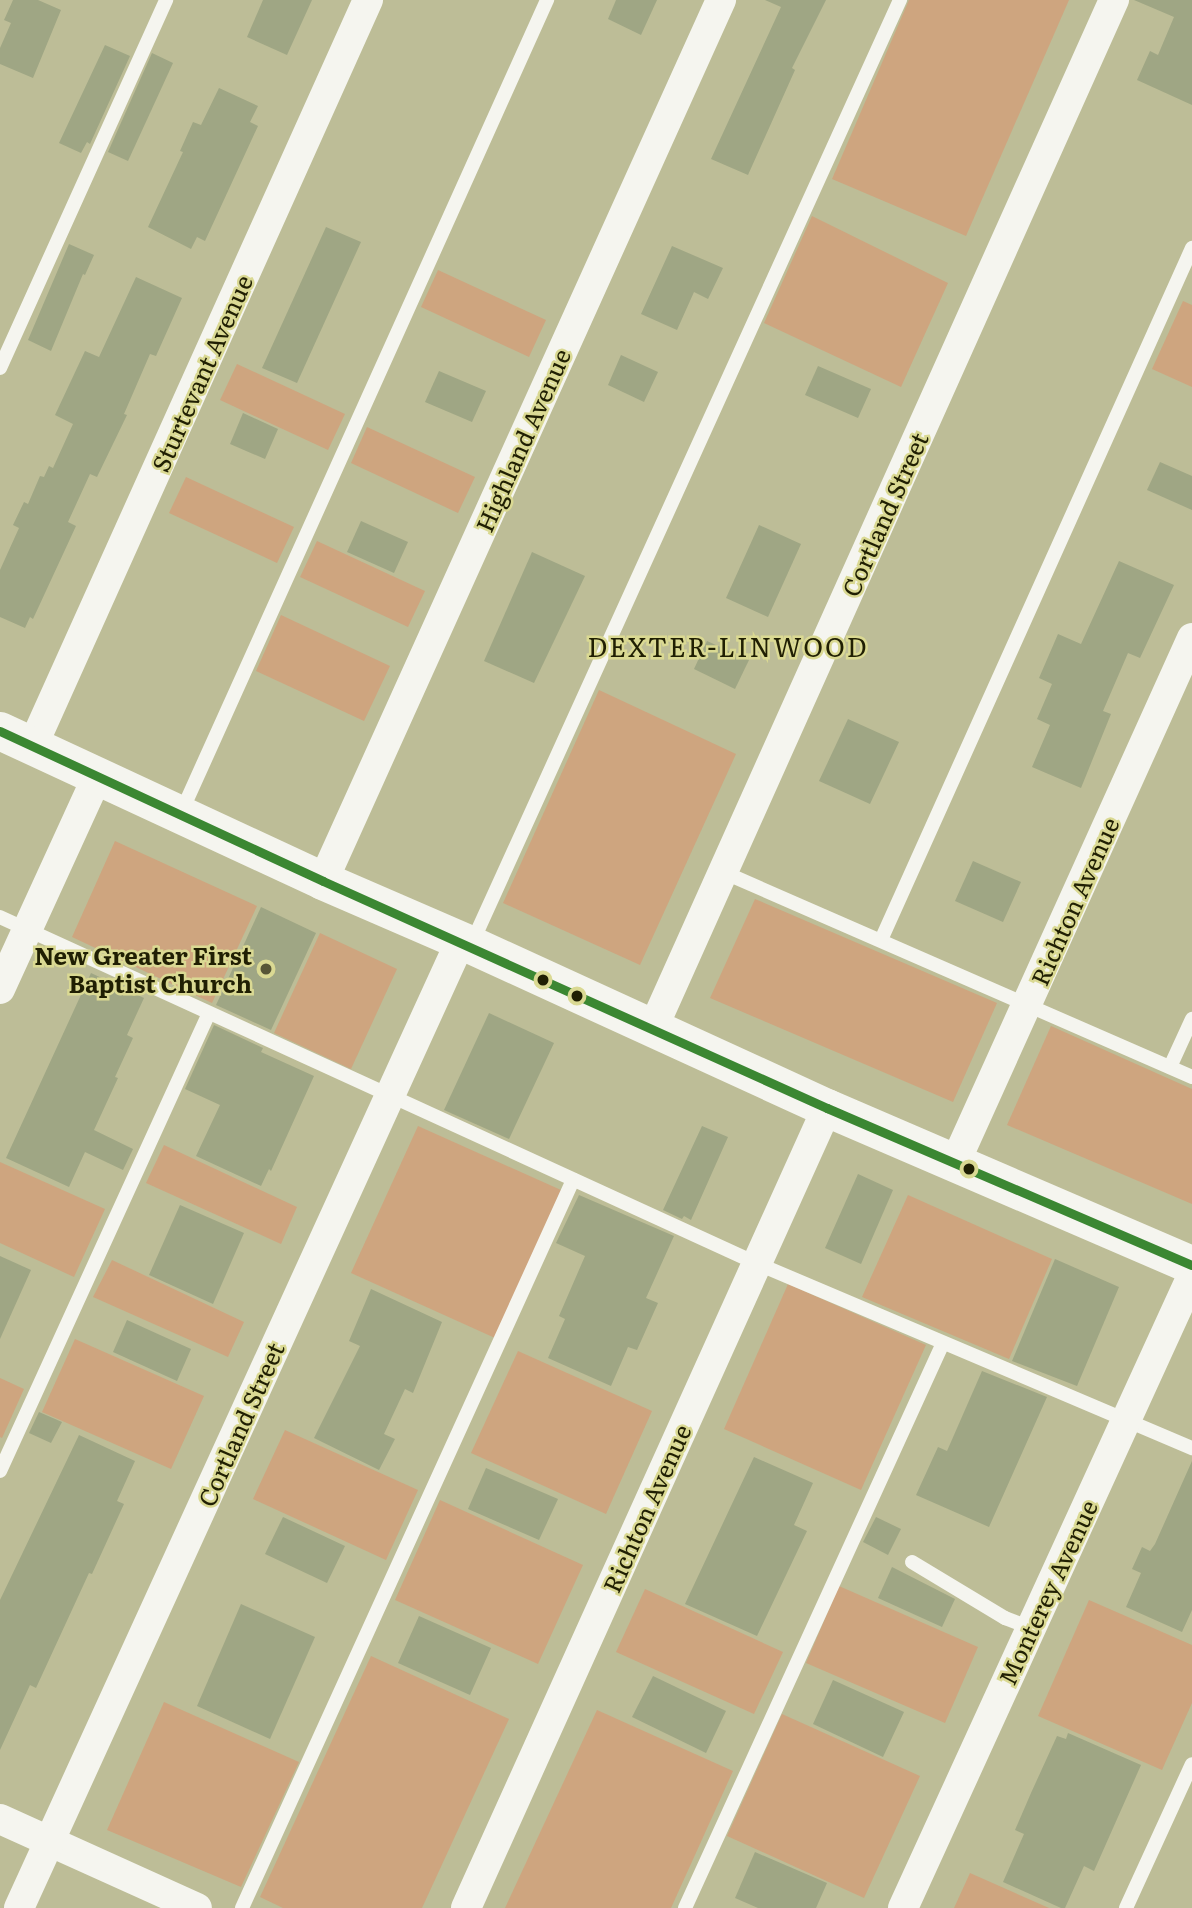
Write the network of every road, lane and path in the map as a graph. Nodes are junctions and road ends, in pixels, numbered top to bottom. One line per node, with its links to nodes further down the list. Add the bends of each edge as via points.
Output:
1 (166, 0): 8 (lane)
2 (368, 0): 10 (street, Sturtevant Avenue)
3 (547, 0): 12 (lane)
4 (721, 0): 14 (street, Highland Avenue)
5 (900, 0): 18 (lane)
6 (1114, 0): 13 (street, Cortland Street)
7 (1192, 248): 17 (lane)
8 (0, 368)
9 (1192, 638): 20 (street, Richton Avenue)
10 (16, 738): 11 (street)
11 (98, 775): 12 (street); 16 (street)
12 (180, 815): 14 (street)
13 (723, 872): 17 (lane); 23 (street, Cortland Street)
14 (323, 881): 18 (street)
15 (0, 917): 16 (lane)
16 (27, 930): 19 (street); 21 (lane)
17 (881, 940): 20 (lane)
18 (466, 942): 23 (street); 26 (street, Cortland Street)
19 (0, 989)
20 (1027, 1004): 24 (lane); 28 (street, Richton Avenue)
21 (209, 1013): 26 (lane); 36 (lane)
22 (1192, 1019): 24 (lane)
23 (653, 1028): 27 (street)
24 (1170, 1068): 25 (lane)
25 (1192, 1077)
26 (388, 1096): 29 (lane); 41 (street, Cortland Street)
27 (827, 1108): 28 (street); 30 (street, Richton Avenue)
28 (955, 1163): 31 (street)
29 (573, 1180): 30 (lane); 44 (lane)
30 (756, 1263): 33 (lane); 45 (street, Richton Avenue)
31 (1192, 1265)
32 (1192, 1276): 34 (street, Monterey Avenue)
33 (943, 1343): 34 (lane); 46 (lane)
34 (1126, 1420): 35 (lane); 38 (street, Monterey Avenue)
35 (1192, 1448)
36 (0, 1471)
37 (912, 1562): 38 (lane, via 1005,1618)
38 (1031, 1628): 47 (street, Monterey Avenue)
39 (1192, 1764): 48 (lane)
40 (0, 1819): 41 (street)
41 (50, 1840): 42 (street, Cortland Street); 43 (street)
42 (19, 1908)
43 (197, 1908)
44 (242, 1908)
45 (466, 1908)
46 (685, 1908)
47 (903, 1908)
48 (1126, 1908)

